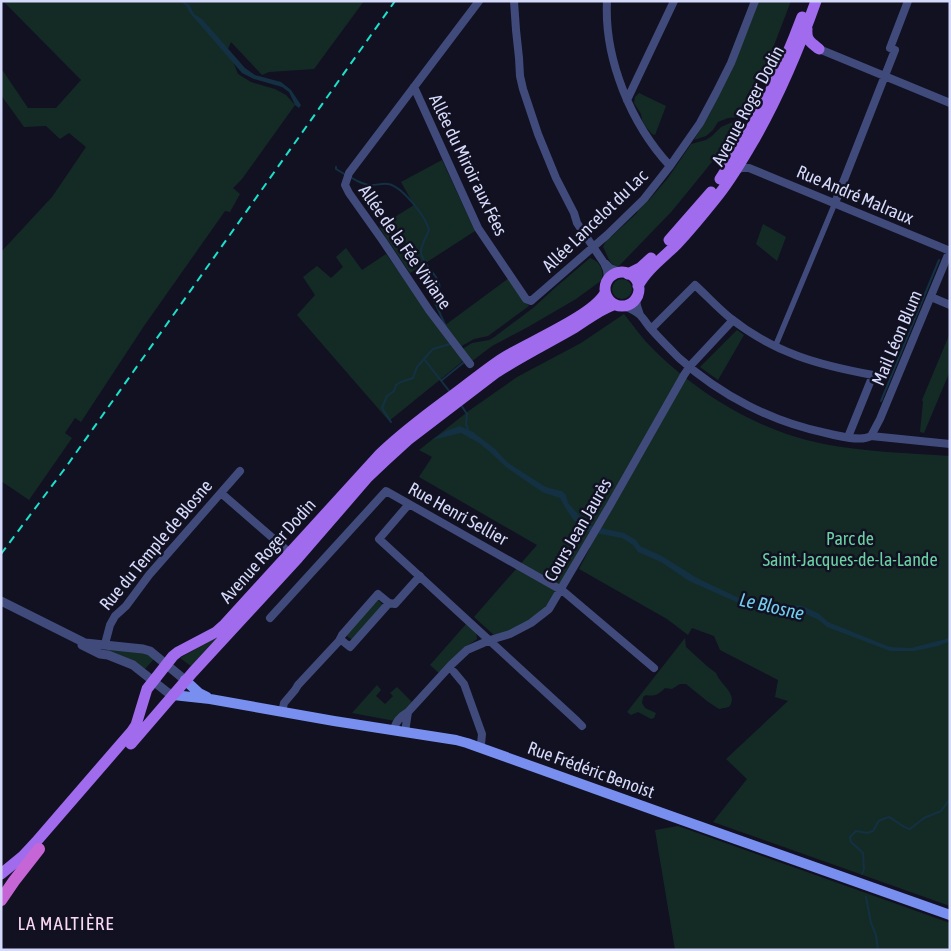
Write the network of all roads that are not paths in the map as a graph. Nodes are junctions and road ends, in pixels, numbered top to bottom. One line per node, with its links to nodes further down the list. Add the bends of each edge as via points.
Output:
1 (479, 1): 12 (street, Allée de la Fée Viviane)
2 (514, 1): 18 (street, via 523,89 556,178 577,223)
3 (606, 1): 13 (street, via 608,42)
4 (674, 1): 13 (street)
5 (754, 1): 15 (street, Allée Lancelot du Lac, via 716,93)
6 (808, 1): 21 (main road, Avenue Roger Dodin, via 770,93 728,168 670,239 640,268)
7 (816, 1): 9 (main road, Avenue Roger Dodin)
8 (908, 1): 11 (street, via 890,48 896,50)
9 (807, 25): 10 (main road, via 806,36); 16 (main road, Avenue Roger Dodin, via 773,104)
10 (819, 49): 11 (street)
11 (885, 77): 14 (street); 17 (street)
12 (414, 87): 27 (street, Allée du Miroir aux Fées, via 478,228 526,299); 34 (street, Allée de la Fée Viviane, via 348,176 345,185 429,310)
13 (627, 100): 15 (street, via 649,141)
14 (950, 103)
15 (670, 166): 18 (street, Allée Lancelot du Lac, via 644,199)
16 (736, 170): 17 (street, Rue André Malraux, via 749,168); 23 (main road, Avenue Roger Dodin, via 695,224)
17 (835, 203): 19 (street, Rue André Malraux); 33 (street)
18 (594, 247): 20 (street); 27 (street, Allée Lancelot du Lac)
19 (950, 251): 25 (street, Mail Léon Blum)
20 (604, 263): 21 (street); 22 (street)
21 (624, 273): 22 (main road); 23 (main road, via 635,279)
22 (608, 279): 24 (main road)
23 (638, 286): 26 (main road)
24 (605, 293): 28 (main road, via 608,300); 36 (main road, Avenue Roger Dodin, via 579,316 509,355)
25 (931, 297): 29 (street); 38 (street, Mail Léon Blum)
26 (636, 298): 28 (main road, via 631,304); 30 (street)
27 (533, 300)
28 (618, 305): 30 (street); 36 (main road, Avenue Roger Dodin, via 604,308)
29 (950, 305)
30 (640, 315): 32 (street)
31 (733, 320): 32 (street, via 695,285); 33 (street); 35 (street, Cours Jean Jaurès)
32 (651, 328): 35 (street)
33 (775, 347): 39 (street, via 808,361 874,375)
34 (470, 364)
35 (690, 366): 39 (street, via 712,385 760,411 813,430); 46 (street, Cours Jean Jaurès)
36 (473, 385): 37 (main road, Avenue Roger Dodin)
37 (431, 417): 44 (main road, Avenue Roger Dodin, via 402,434 380,454); 58 (main road, Avenue Roger Dodin, via 368,477)
38 (871, 436): 39 (street); 40 (street)
39 (848, 437)
40 (950, 444)
41 (240, 471): 42 (street, Rue du Temple de Blosne)
42 (221, 493): 44 (street); 52 (street, Rue du Temple de Blosne, via 115,616)
43 (409, 504): 45 (street, via 379,539); 46 (street, Rue Henri Sellier); 49 (street, Rue Henri Sellier, via 386,491)
44 (290, 553): 54 (main road, Avenue Roger Dodin, via 216,632 178,652)
45 (420, 576): 48 (street, via 395,604); 51 (street)
46 (561, 590): 51 (street, Cours Jean Jaurès, via 549,609 531,623); 55 (street, Rue Henri Sellier)
47 (1, 603): 52 (street, via 85,643); 53 (street)
48 (389, 603): 50 (street, via 350,647); 50 (street, via 378,594)
49 (270, 618)
50 (340, 639): 61 (street, via 298,685 284,703)
51 (490, 640): 62 (street); 63 (street, Cours Jean Jaurès, via 463,653 396,723)
52 (105, 644): 53 (street); 54 (street, via 150,651)
53 (100, 654): 57 (street, via 134,665)
54 (166, 665): 57 (main road, Avenue Roger Dodin); 58 (street)
55 (654, 668)
56 (454, 672): 64 (street, via 464,684 482,734)
57 (153, 680): 59 (street); 66 (main road, Avenue Roger Dodin, via 147,688 132,731 36,842)
58 (185, 680): 59 (main road, Avenue Roger Dodin); 60 (main road, Rue Frédéric Benoist)
59 (173, 695): 60 (main road, Rue Frédéric Benoist); 65 (main road, Avenue Roger Dodin)
60 (210, 699): 61 (main road, Rue Frédéric Benoist)
61 (282, 712): 63 (main road, Rue Frédéric Benoist)
62 (582, 726)
63 (399, 731): 64 (main road, Rue Frédéric Benoist, via 456,740)
64 (480, 748): 69 (main road, Rue Frédéric Benoist)
65 (39, 849): 67 (main road, Avenue Roger Dodin); 68 (highway)
66 (1, 874)
67 (1, 884)
68 (1, 900)
69 (950, 915)

